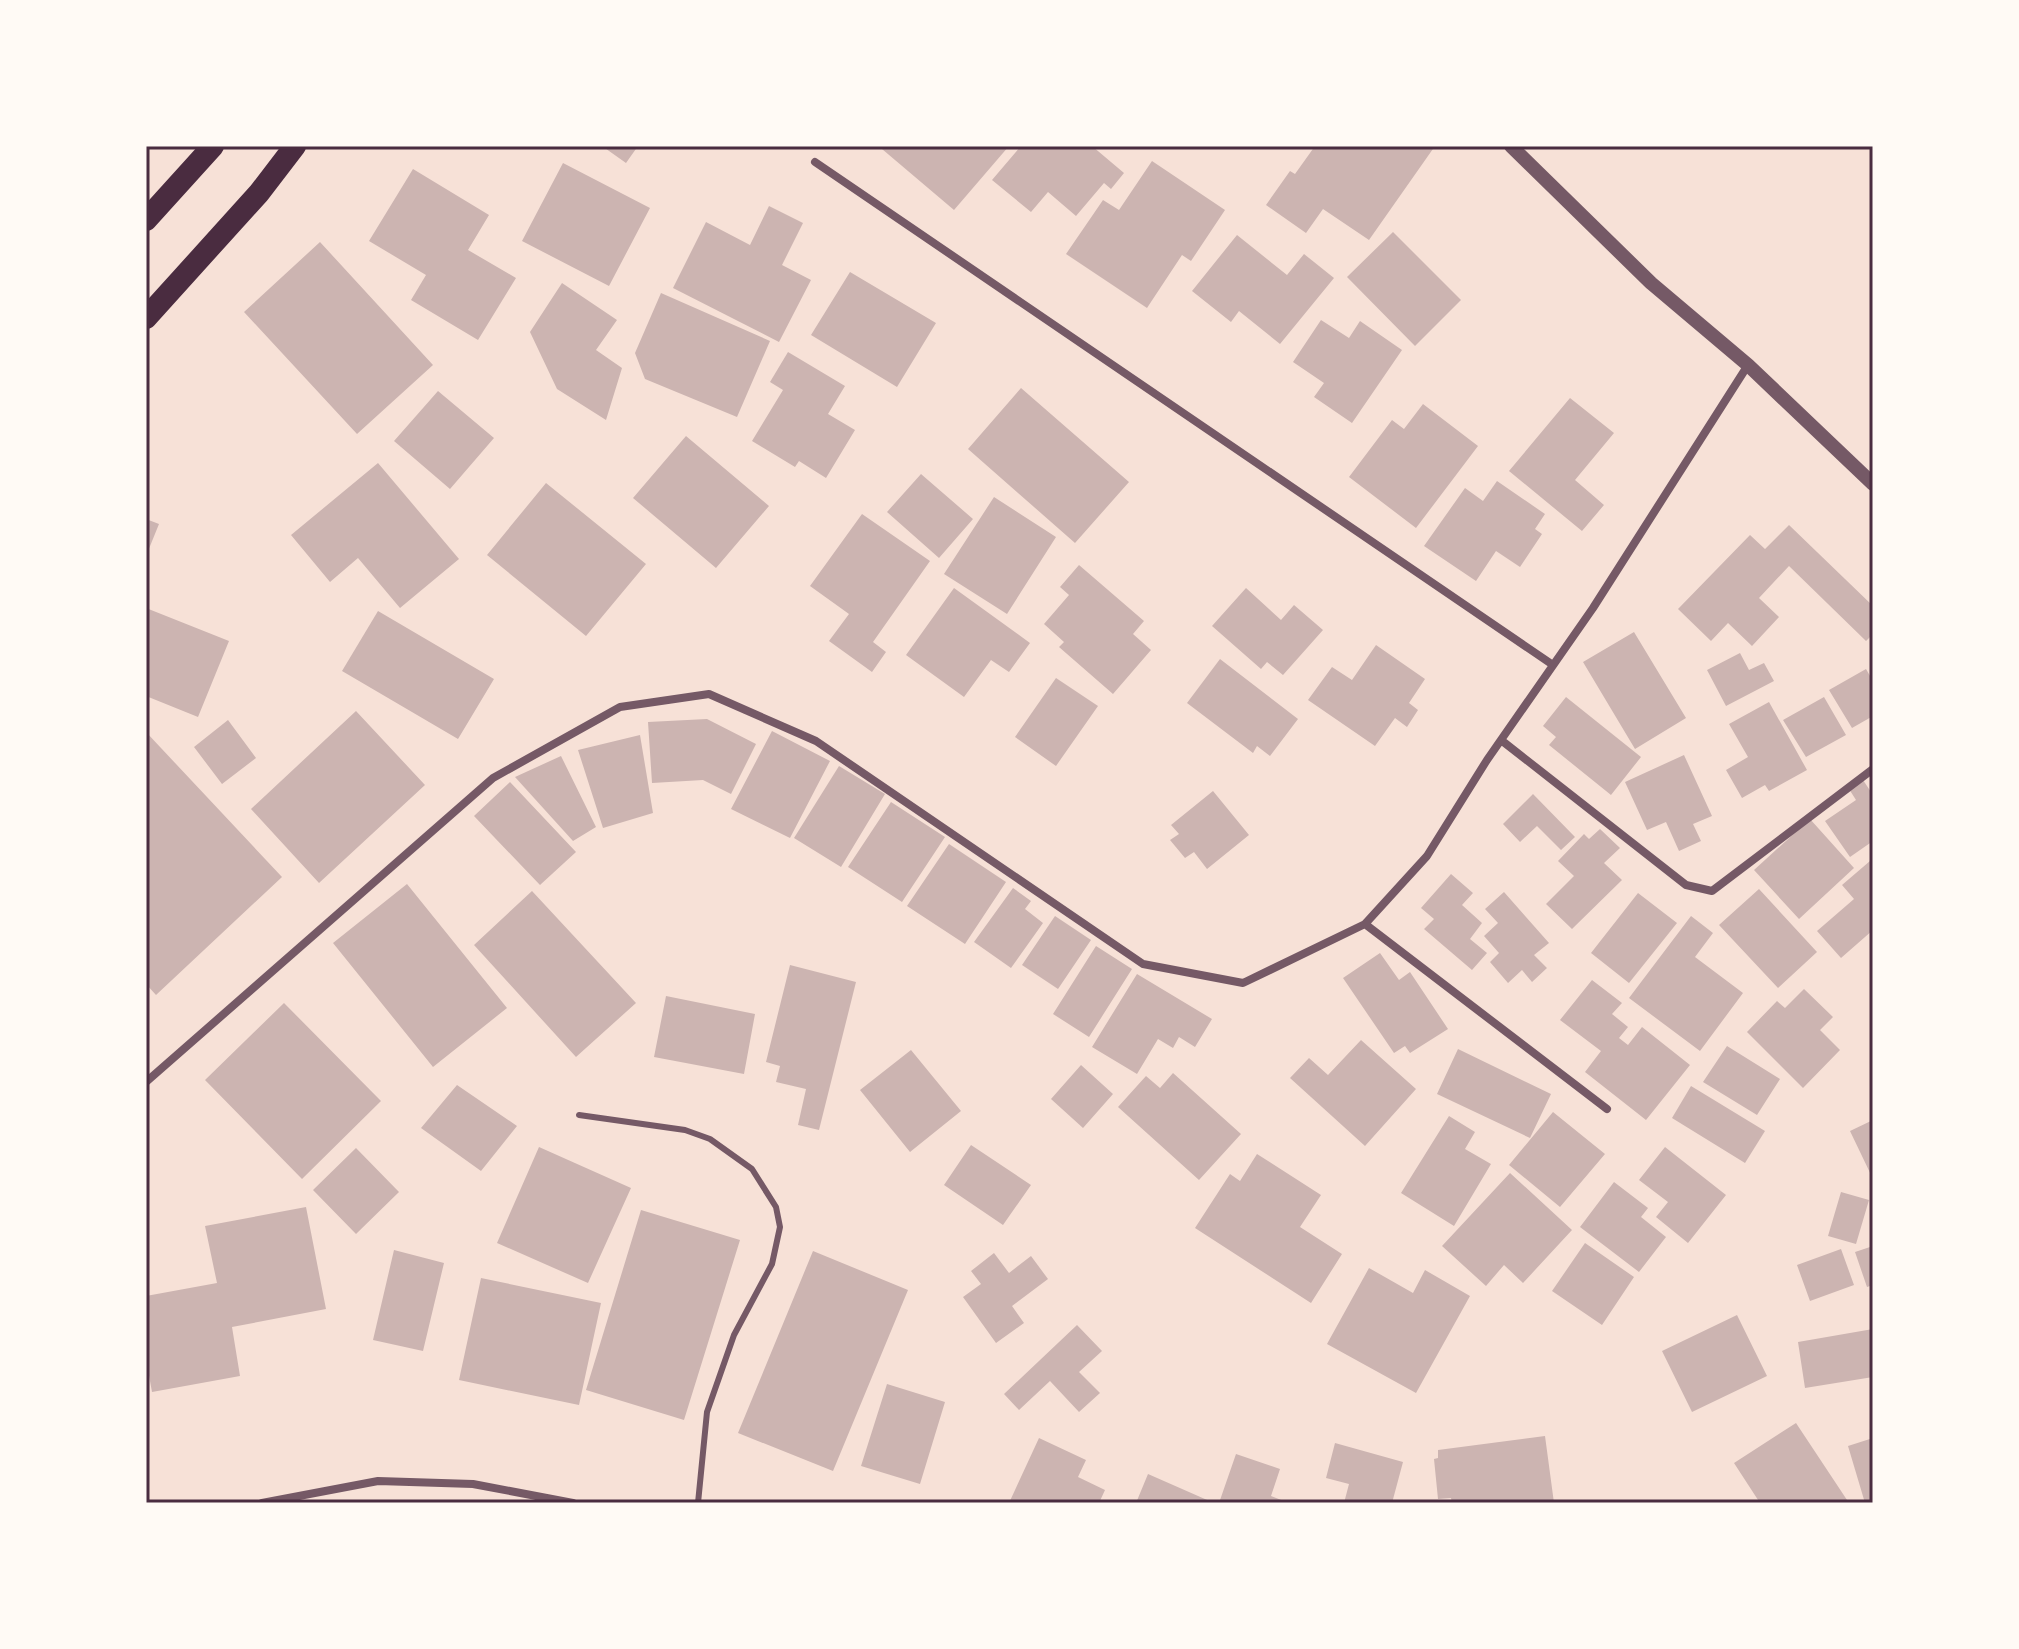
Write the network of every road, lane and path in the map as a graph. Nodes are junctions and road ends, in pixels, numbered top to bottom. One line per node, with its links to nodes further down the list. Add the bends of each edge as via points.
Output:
1 (213, 146): 5 (highway)
2 (295, 146): 6 (highway)
3 (1511, 146): 7 (street, via 1651,283)
4 (815, 162): 9 (street)
5 (146, 220)
6 (146, 318)
7 (1748, 365): 8 (street); 9 (street)
8 (1873, 484)
9 (1553, 665): 10 (street)
10 (1501, 740): 11 (street, via 1698,891 1712,891); 12 (street, via 1427,856)
11 (1873, 769)
12 (1365, 924): 13 (street, via 1243,983 1143,964 816,741 709,694 620,707 493,778); 14 (street)
13 (146, 1082)
14 (1607, 1109)
15 (579, 1115): 18 (lane, via 710,1139 752,1169 776,1207 780,1227 772,1264 734,1335 707,1412)
16 (262, 1503): 17 (street, via 378,1481 473,1484)
17 (573, 1503)
18 (698, 1503)

